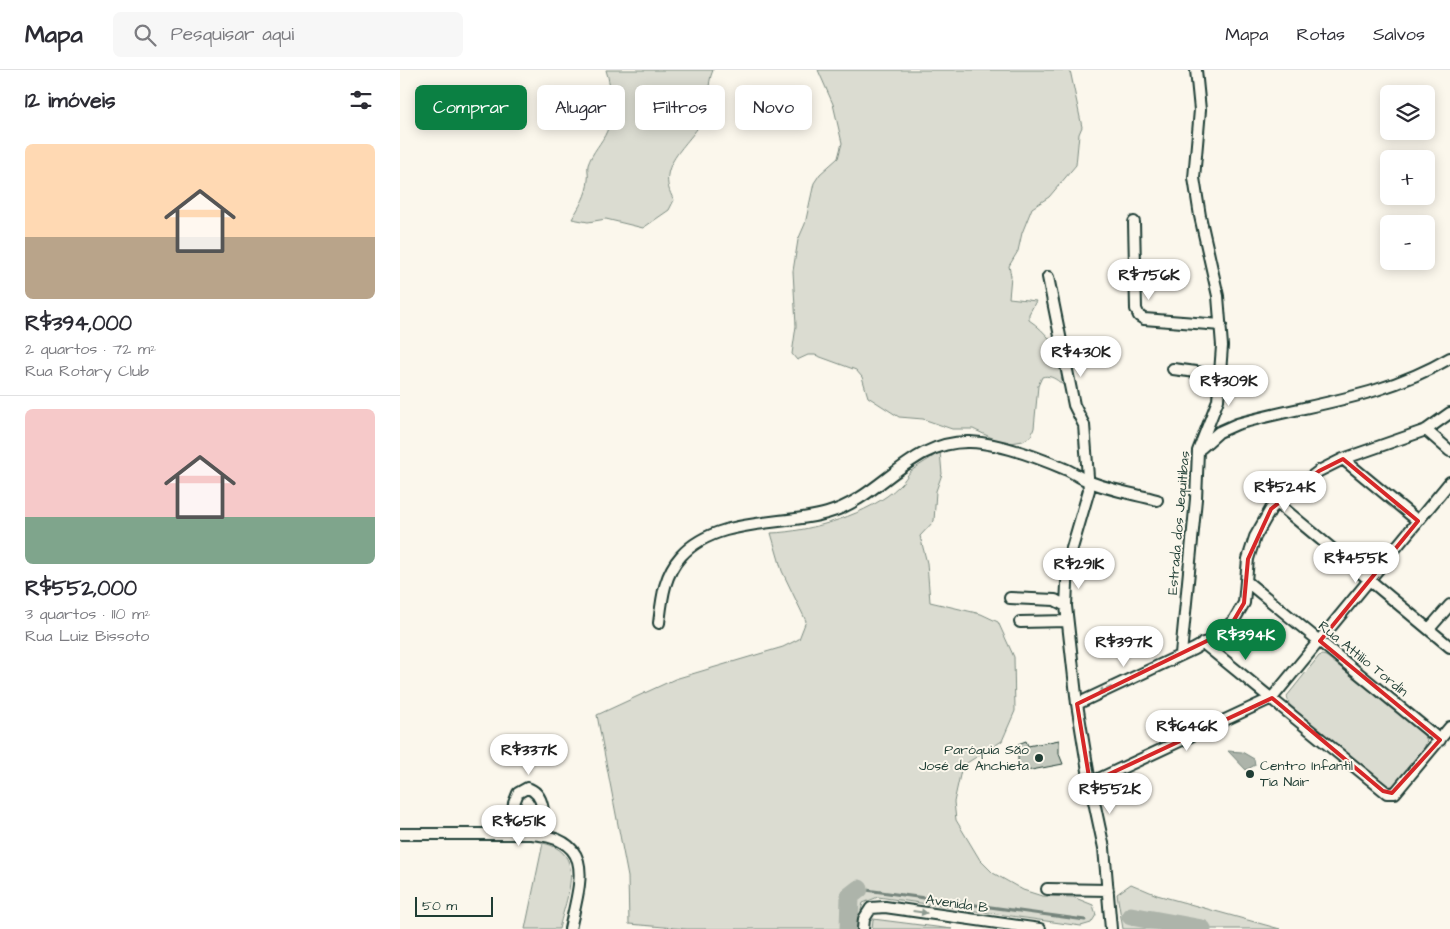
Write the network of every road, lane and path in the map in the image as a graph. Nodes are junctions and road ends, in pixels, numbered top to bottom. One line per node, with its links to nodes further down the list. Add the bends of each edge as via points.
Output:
1 (1196, 70): 4 (street, Estrada dos Jequitibas, via 1200,110 1194,178)
2 (1134, 222): 4 (street, via 1136,309 1139,316)
3 (1048, 277): 13 (street, via 1074,405 1084,425)
4 (1221, 325): 7 (street, Estrada dos Jequitibas)
5 (1450, 358): 10 (street, via 1370,393 1237,424 1219,432)
6 (1173, 369): 7 (street)
7 (1219, 375): 10 (street, Estrada dos Jequitibas, via 1218,400)
8 (1450, 413): 9 (street)
9 (1426, 430): 11 (street); 12 (street)
10 (1198, 450): 30 (street, Estrada dos Jequitibas)
11 (1450, 451)
12 (1343, 459): 16 (street, via 1319,471); 17 (street)
13 (1088, 482): 15 (street); 22 (street, via 1087,500 1068,562); 25 (street, via 1066,469 997,446 971,442 936,446 854,501 828,513 731,529 703,539 681,556 664,583)
14 (1450, 482): 17 (street)
15 (1158, 500)
16 (1277, 503): 18 (street); 19 (street, via 1255,537)
17 (1418, 521): 18 (street)
18 (1370, 580): 26 (street); 27 (street)
19 (1246, 581): 27 (street, Rua Attilio Tordin); 28 (street, via 1244,603 1234,620)
20 (1010, 598): 22 (street, via 1055,600)
21 (1450, 605): 26 (street)
22 (1066, 606): 23 (street)
23 (1067, 621): 24 (street); 32 (street)
24 (1020, 622)
25 (659, 623)
26 (1429, 629): 29 (street)
27 (1320, 641): 31 (street); 34 (street, Rua Attilio Tordin)
28 (1203, 644): 30 (street); 31 (street)
29 (1450, 647)
30 (1181, 654): 32 (street, one-way to 32)
31 (1272, 698): 34 (street, via 1383,791 1392,794); 35 (street)
32 (1077, 704): 35 (street)
33 (1450, 727): 34 (street)
34 (1440, 740)
35 (1090, 783): 40 (street, via 1104,848)
36 (400, 834): 37 (street)
37 (511, 834): 38 (street); 38 (street, via 514,803 518,793 527,788 541,797)
38 (543, 835): 41 (street, via 566,843 577,854 581,878)
39 (1047, 889): 40 (street)
40 (1108, 890): 44 (street)
41 (570, 929)
42 (863, 929): 43 (street, Avenida B, one-way to 43, via 864,919 872,908 885,907)
43 (1040, 929)
44 (1110, 929)

